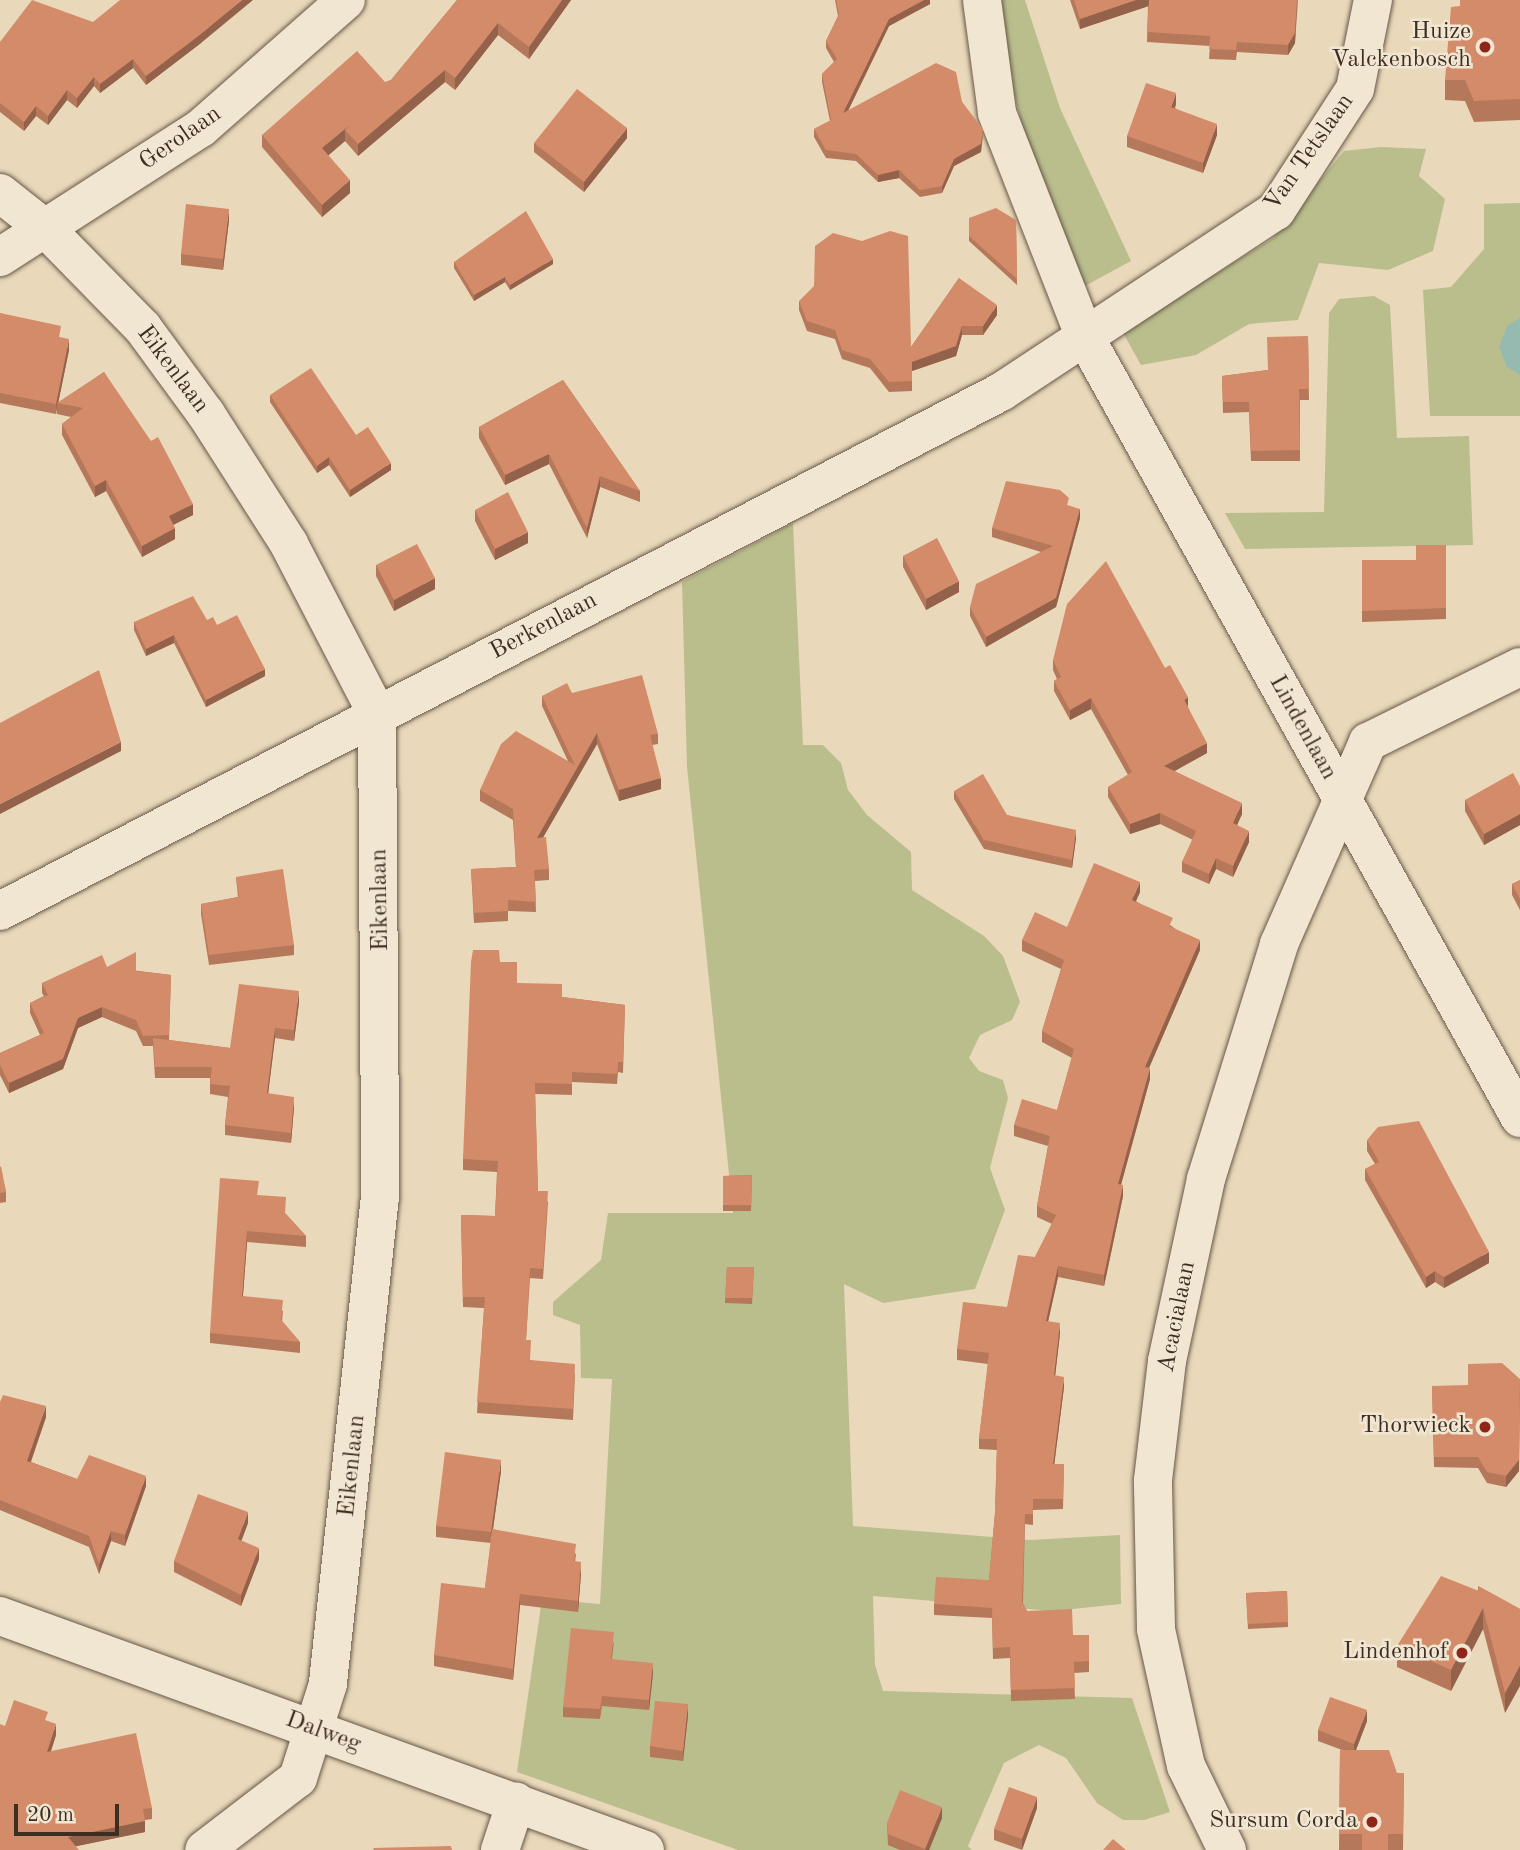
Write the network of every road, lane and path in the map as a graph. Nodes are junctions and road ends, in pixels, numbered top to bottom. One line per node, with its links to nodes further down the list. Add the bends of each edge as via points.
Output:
1 (346, 0): 5 (street, Gerolaan, via 201,128)
2 (982, 0): 7 (street, Lindenlaan, via 997,113)
3 (1373, 0): 7 (street, Van Tetslaan, via 1355,89 1276,211)
4 (0, 193): 5 (street, Eikenlaan)
5 (47, 230): 6 (street, Gerolaan); 9 (street, Eikenlaan, via 143,328 206,414 289,544)
6 (0, 257)
7 (1085, 337): 9 (street, Berkenlaan, via 1002,392); 10 (street, Lindenlaan)
8 (1520, 667): 10 (street, Acacialaan, via 1368,742)
9 (377, 714): 11 (street, Berkenlaan); 14 (street, Eikenlaan, via 380,1196 328,1684)
10 (1339, 796): 12 (street, Lindenlaan); 19 (street, Acacialaan, via 1279,944 1206,1179 1167,1361 1153,1480 1156,1629 1186,1766)
11 (0, 911)
12 (1520, 1118)
13 (0, 1616): 14 (street, Dalweg)
14 (316, 1731): 15 (street, Dalweg); 16 (street, Eikenlaan, via 298,1779)
15 (516, 1802): 17 (street); 18 (street, Dalweg)
16 (204, 1850)
17 (500, 1850)
18 (645, 1850)
19 (1227, 1850)

